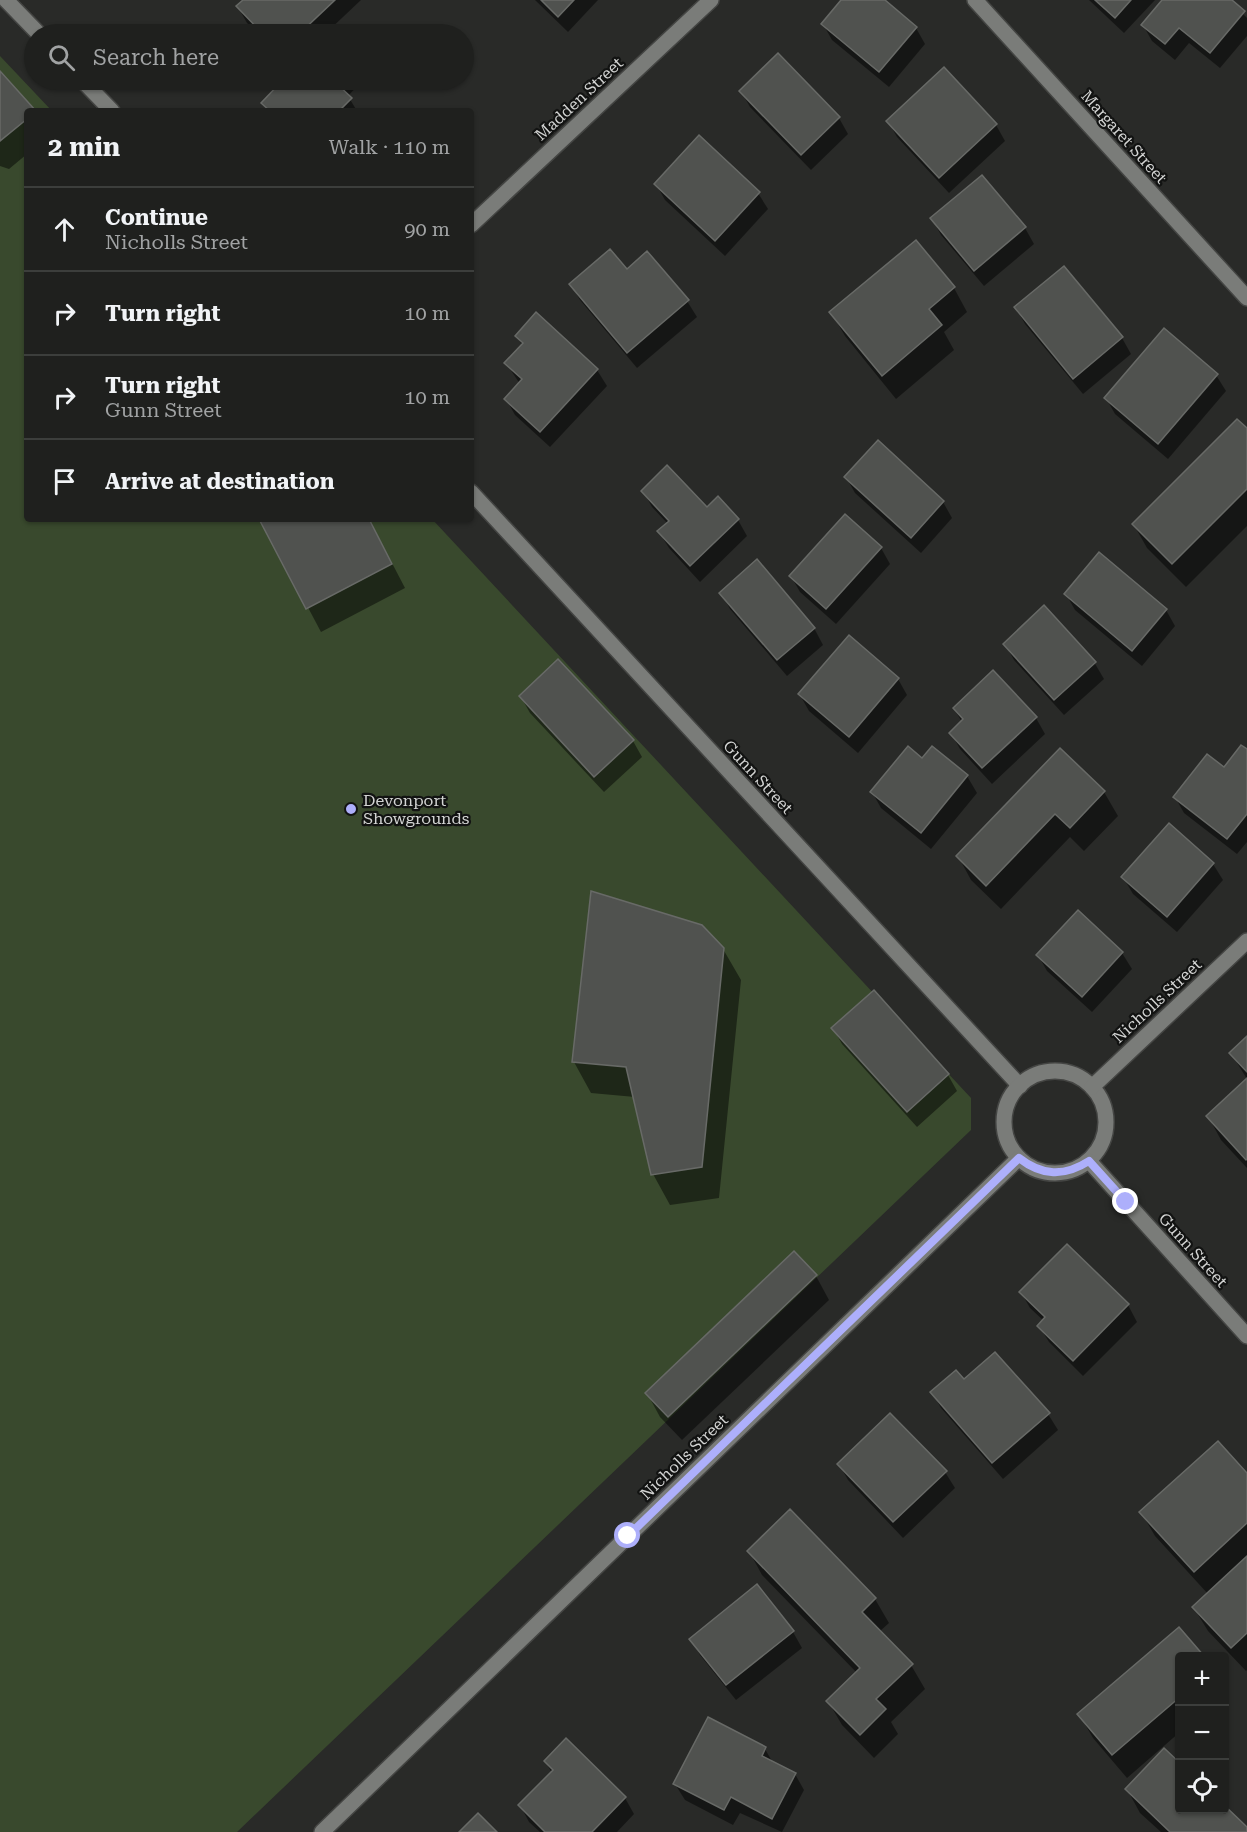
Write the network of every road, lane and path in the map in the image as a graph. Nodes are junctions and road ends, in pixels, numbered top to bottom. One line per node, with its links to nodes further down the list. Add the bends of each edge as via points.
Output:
1 (6, 0): 4 (street)
2 (711, 0): 7 (street, Madden Street)
3 (975, 0): 8 (street, Margaret Street)
4 (29, 24)
5 (92, 90): 6 (street)
6 (109, 108)
7 (474, 222)
8 (1247, 298)
9 (474, 495): 11 (street, Gunn Street)
10 (1247, 941): 12 (street, Nicholls Street)
11 (1020, 1086): 12 (street, via 1043,1073 1056,1071 1070,1073); 13 (street, via 1011,1099 1005,1130)
12 (1092, 1087): 14 (street, via 1106,1116 1099,1148)
13 (1019, 1158): 14 (street, via 1031,1167 1054,1173 1076,1169); 16 (street, Nicholls Street)
14 (1089, 1161): 15 (street, Gunn Street)
15 (1247, 1336)
16 (322, 1832)

